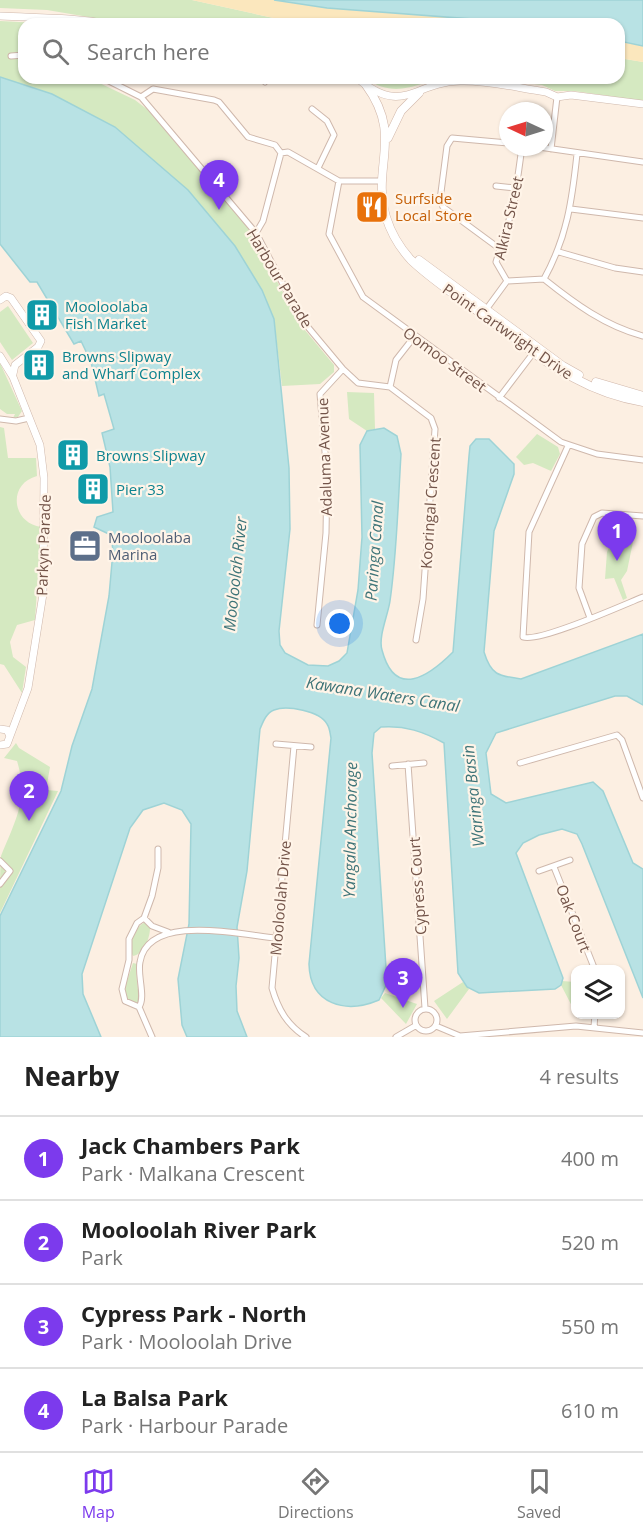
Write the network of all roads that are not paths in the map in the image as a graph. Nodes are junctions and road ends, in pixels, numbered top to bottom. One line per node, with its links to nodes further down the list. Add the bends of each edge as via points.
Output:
1 (0, 16): 2 (street)
2 (60, 18)
3 (18, 55): 4 (street)
4 (11, 56)
5 (115, 84): 10 (street, Harbour Parade)
6 (439, 84): 9 (street)
7 (489, 84): 11 (street)
8 (366, 85): 9 (street, via 395,96); 16 (main road, Point Cartwright Drive, via 386,127)
9 (419, 93): 16 (main road, Point Cartwright Drive, via 401,111)
10 (141, 97): 18 (street, via 153,89 219,102 248,137 275,145); 29 (street, Harbour Parade)
11 (557, 97): 12 (street); 14 (street)
12 (643, 104)
13 (312, 109): 22 (street, via 327,121 334,135)
14 (553, 132)
15 (499, 142): 30 (street, via 452,138 447,146 440,200 448,212)
16 (386, 149): 24 (main road, Point Cartwright Drive)
17 (553, 149): 19 (street)
18 (281, 153): 22 (street); 29 (street, via 262,226)
19 (577, 154): 21 (street); 27 (street)
20 (521, 156): 26 (street, Alkira Street)
21 (643, 162)
22 (318, 168): 23 (street)
23 (339, 181): 24 (street); 38 (street, Oomoo Street, via 329,225 331,238 363,297)
24 (382, 181): 36 (main road, Point Cartwright Drive, via 383,206 390,228 414,259)
25 (496, 186): 26 (street)
26 (516, 189): 30 (street, Alkira Street)
27 (571, 208): 28 (street); 31 (street)
28 (643, 218)
29 (256, 233): 43 (street, Harbour Parade, via 302,320)
30 (500, 249): 34 (street, Alkira Street, via 497,266)
31 (559, 252): 32 (street); 33 (street)
32 (643, 272)
33 (544, 279): 34 (street); 37 (street, via 614,327)
34 (507, 281): 36 (street, Alkira Street)
35 (0, 300): 42 (street, via 10,298 41,341 39,347)
36 (484, 312): 39 (main road, Point Cartwright Drive)
37 (643, 336)
38 (414, 337): 45 (street, via 396,360); 47 (street, Oomoo Street)
39 (535, 350): 46 (main road, Point Cartwright Drive, via 603,386); 47 (street); 48 (main road, Point Cartwright Drive, via 576,379 624,399)
40 (0, 356): 41 (street, Parkyn Parade)
41 (5, 363): 42 (street); 44 (street, Parkyn Parade)
42 (15, 365): 44 (street)
43 (343, 369): 45 (street, Harbour Parade, via 358,384); 56 (street, Adaluma Avenue, via 320,394 327,475)
44 (13, 377): 49 (street, Parkyn Parade)
45 (390, 387): 57 (street, Kooringal Crescent, via 431,418 435,429)
46 (643, 396)
47 (499, 399): 51 (street, Oomoo Street)
48 (643, 402)
49 (29, 418): 50 (street); 58 (street, Parkyn Parade, via 44,466 43,591 33,662)
50 (0, 419)
51 (568, 446): 52 (street, Oomoo Street); 55 (street, via 529,532 523,637 532,638)
52 (643, 460)
53 (643, 516): 55 (street, via 602,513 594,518 582,544 579,588)
54 (643, 597): 55 (street)
55 (590, 618)
56 (317, 625)
57 (417, 640)
58 (19, 715): 59 (street, via 12,725); 60 (street, Parkyn Parade)
59 (2, 729): 60 (street)
60 (10, 736): 62 (street, Parkyn Parade)
61 (276, 744): 63 (street)
62 (2, 746)
63 (294, 746): 64 (street); 79 (street, Mooloolah Drive)
64 (311, 747)
65 (424, 763): 66 (street)
66 (408, 764): 68 (street); 85 (street, Cypress Court)
67 (520, 764): 69 (street, via 617,735)
68 (392, 766)
69 (643, 798)
70 (158, 849): 76 (street, via 158,868)
71 (570, 860): 73 (street, Oak Court)
72 (0, 861): 75 (street, via 10,871)
73 (554, 867): 74 (street, Oak Court); 83 (street, Oak Court)
74 (540, 871)
75 (0, 884)
76 (144, 918): 77 (street); 81 (street, via 132,929)
77 (152, 927): 78 (street); 80 (street)
78 (168, 932): 79 (street, via 184,930); 80 (street)
79 (276, 939): 93 (street, Mooloolah Drive, via 272,973 276,1000 288,1022)
80 (152, 941): 82 (street)
81 (130, 955): 82 (street, via 135,960); 84 (street, via 122,992 125,1001)
82 (140, 958): 84 (street)
83 (593, 965)
84 (139, 1007): 92 (street)
85 (425, 1008): 87 (street, via 416,1014); 88 (street, via 436,1015)
86 (595, 1019): 89 (street)
87 (416, 1026): 88 (street, via 425,1032); 94 (street)
88 (435, 1026): 91 (street)
89 (594, 1028): 90 (street); 91 (street)
90 (643, 1033)
91 (447, 1035)
92 (152, 1037)
93 (306, 1037)
94 (396, 1037)

